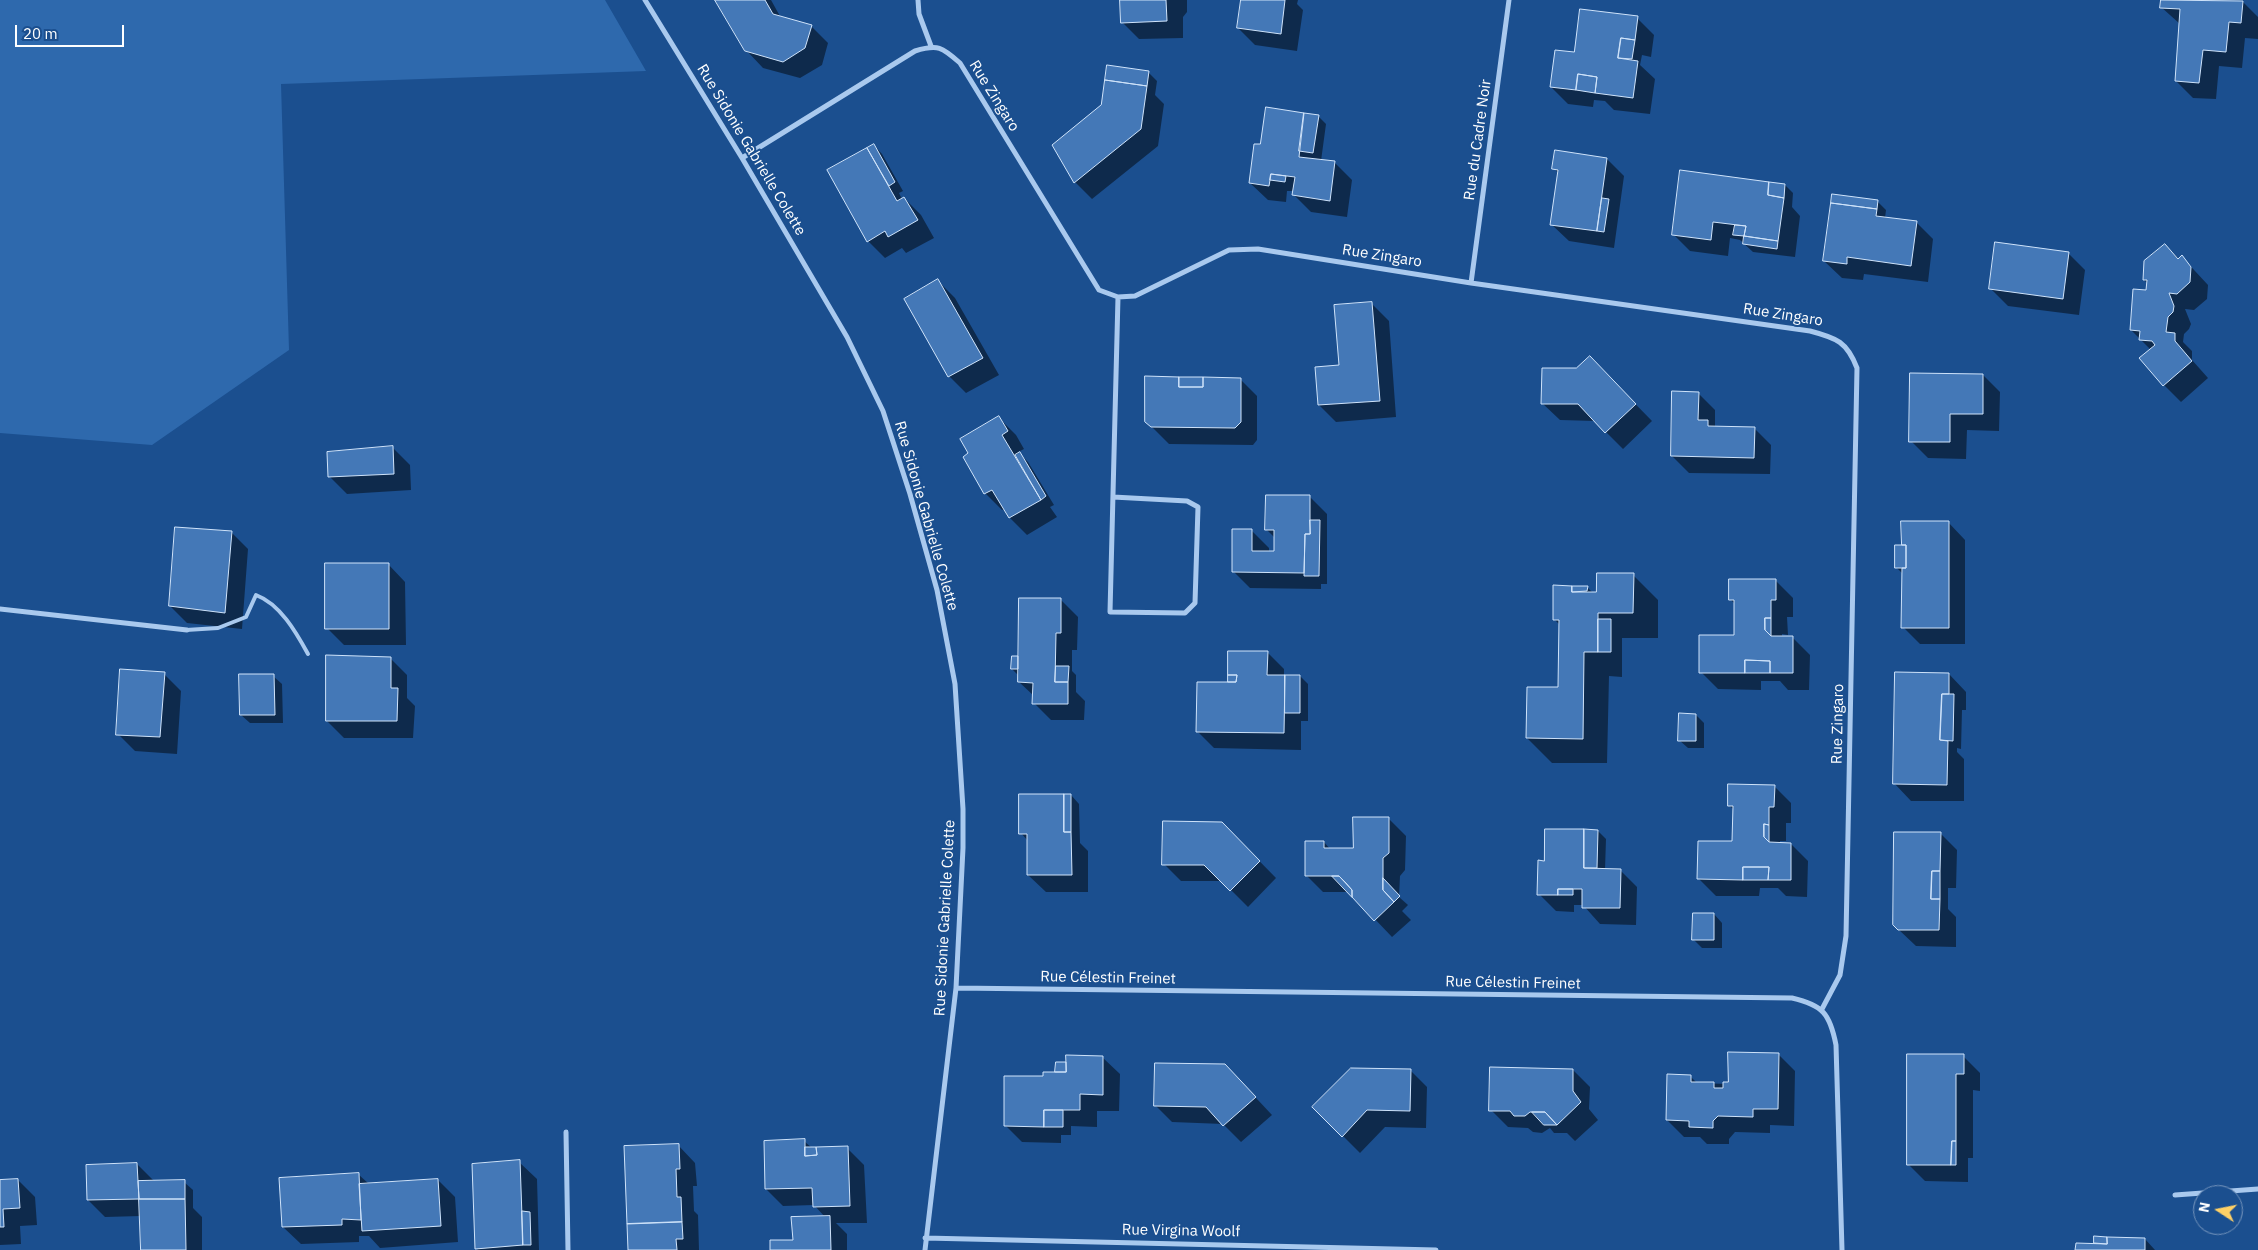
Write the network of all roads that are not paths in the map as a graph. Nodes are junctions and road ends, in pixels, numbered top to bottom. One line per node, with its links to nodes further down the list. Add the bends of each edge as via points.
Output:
1 (645, 0): 5 (street, Rue Sidonie Gabrielle Colette)
2 (918, 0): 4 (street, via 919,14)
3 (1509, 0): 6 (street, Rue du Cadre Noir)
4 (931, 46): 5 (street, via 915,51); 7 (street, Rue Zingaro, via 947,51 960,63 1099,290)
5 (742, 158): 12 (street, Rue Sidonie Gabrielle Colette, via 847,337 884,412 937,590 956,684 963,809)
6 (1471, 283): 7 (street, Rue Zingaro, via 1258,249 1230,250 1135,296); 13 (street, Rue Zingaro, via 1810,331 1834,337 1850,351 1857,368 1846,936 1840,974)
7 (1118, 297): 8 (street)
8 (1113, 497): 8 (street, via 1187,501 1198,507 1195,603 1185,613 1110,612)
9 (0, 609): 10 (street)
10 (184, 629): 11 (lane, via 218,628 246,617 256,595 268,600 297,634)
11 (308, 654)
12 (956, 988): 13 (street, Rue Célestin Freinet, via 1792,998); 17 (street, Rue Sidonie Gabrielle Colette, via 935,1181)
13 (1822, 1009): 21 (street, via 1832,1024 1836,1045)
14 (566, 1132): 18 (street)
15 (2258, 1189): 16 (street)
16 (2175, 1196)
17 (925, 1238): 19 (street, Rue Sidonie Gabrielle Colette); 20 (street, Rue Virgina Woolf)
18 (568, 1250)
19 (925, 1250)
20 (1436, 1250)
21 (1842, 1250)

